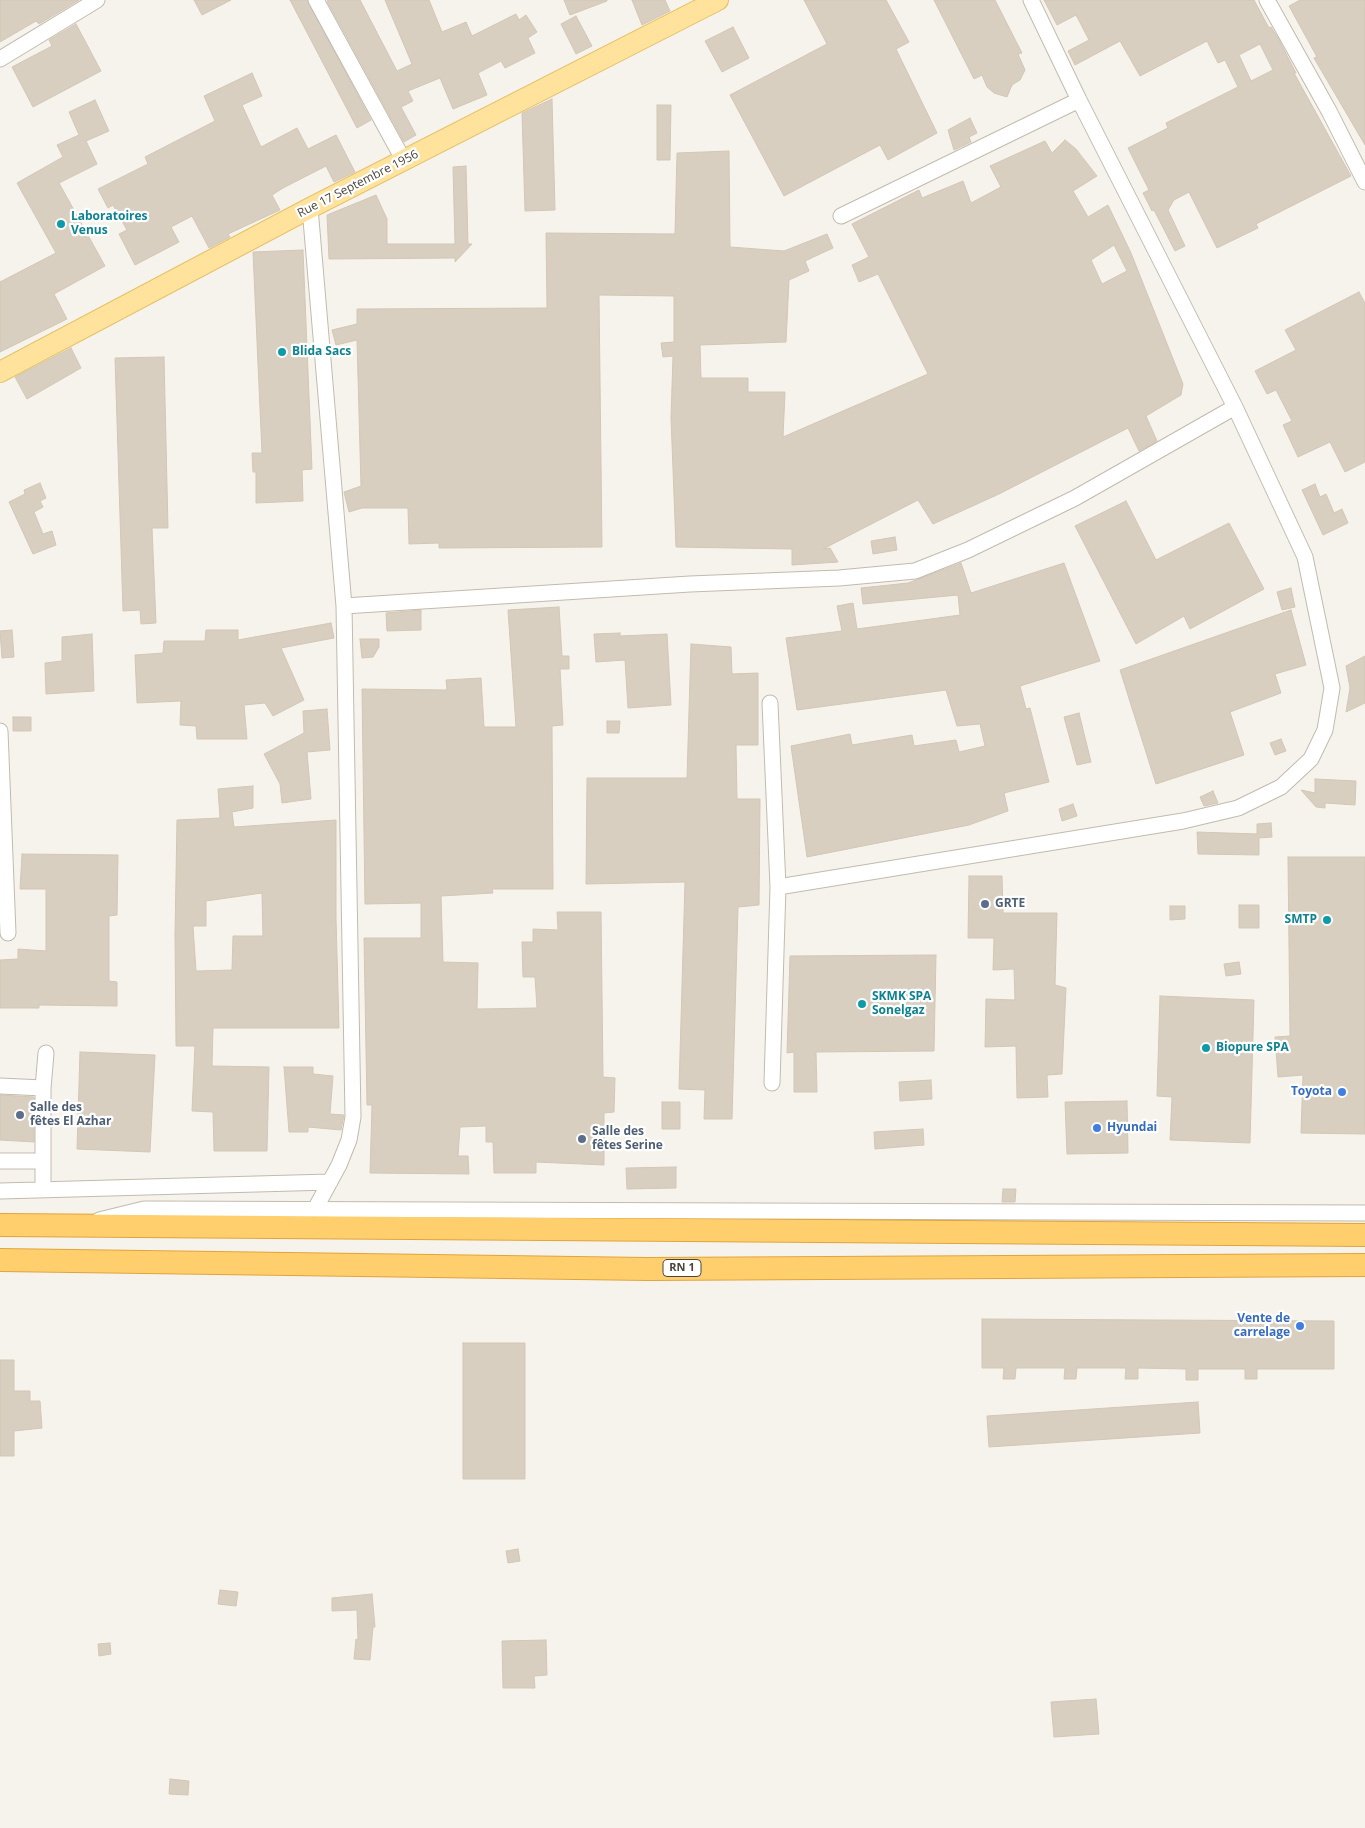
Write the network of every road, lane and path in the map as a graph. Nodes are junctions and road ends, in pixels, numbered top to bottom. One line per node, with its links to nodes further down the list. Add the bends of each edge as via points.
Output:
1 (316, 0): 8 (street)
2 (718, 0): 8 (main road, Rue 17 Septembre 1956)
3 (1031, 0): 7 (street)
4 (1267, 0): 9 (street)
5 (90, 2): 6 (street)
6 (0, 59)
7 (1079, 100): 11 (street); 13 (street)
8 (404, 161): 10 (main road, Rue 17 Septembre 1956)
9 (1365, 182)
10 (310, 208): 12 (main road, Rue 17 Septembre 1956); 14 (street)
11 (841, 216)
12 (0, 372)
13 (1235, 407): 14 (street, via 1075,498 968,550 915,571); 17 (street, via 1305,557 1332,688 1325,730 1311,759 1281,787 1238,808 1184,821)
14 (344, 606): 25 (street, via 353,1117 349,1140)
15 (770, 703): 17 (street)
16 (0, 732): 18 (street)
17 (778, 887): 20 (street)
18 (8, 933)
19 (46, 1053): 22 (street)
20 (772, 1082)
21 (0, 1086): 22 (street)
22 (42, 1088): 24 (street)
23 (0, 1161): 24 (street)
24 (43, 1161): 26 (street)
25 (330, 1182): 26 (street); 28 (street)
26 (43, 1190): 27 (street)
27 (0, 1191)
28 (314, 1211): 29 (street); 31 (street, via 144,1210)
29 (1365, 1213)
30 (0, 1225): 31 (highway)
31 (78, 1226): 32 (highway)
32 (1365, 1235)
33 (0, 1260): 34 (highway, RN 1, via 648,1269)
34 (1365, 1265)

